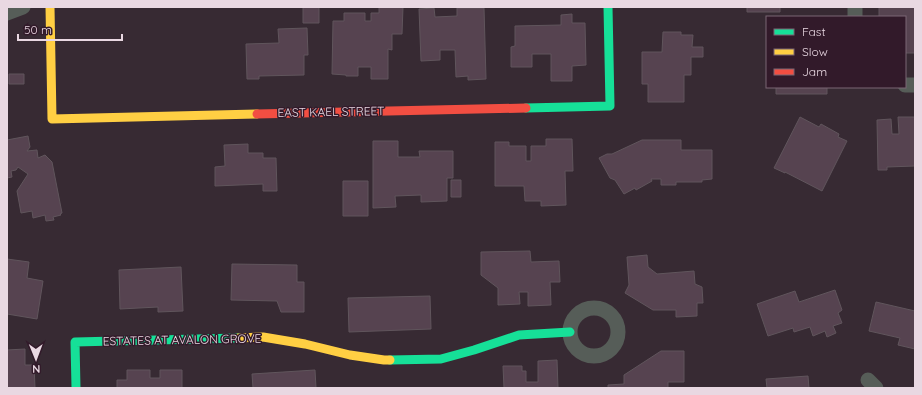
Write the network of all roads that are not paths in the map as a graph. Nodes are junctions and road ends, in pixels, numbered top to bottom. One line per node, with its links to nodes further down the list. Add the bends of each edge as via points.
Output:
1 (23, 7): 4 (street)
2 (50, 7): 3 (street, EAST KAEL STREET, via 52,119 610,106)
3 (608, 7)
4 (7, 13)
5 (570, 332): 6 (street, ESTATES AT AVALON GROVE, via 519,335 441,359 410,360 384,360 350,355 263,337 75,342)
6 (76, 388)

